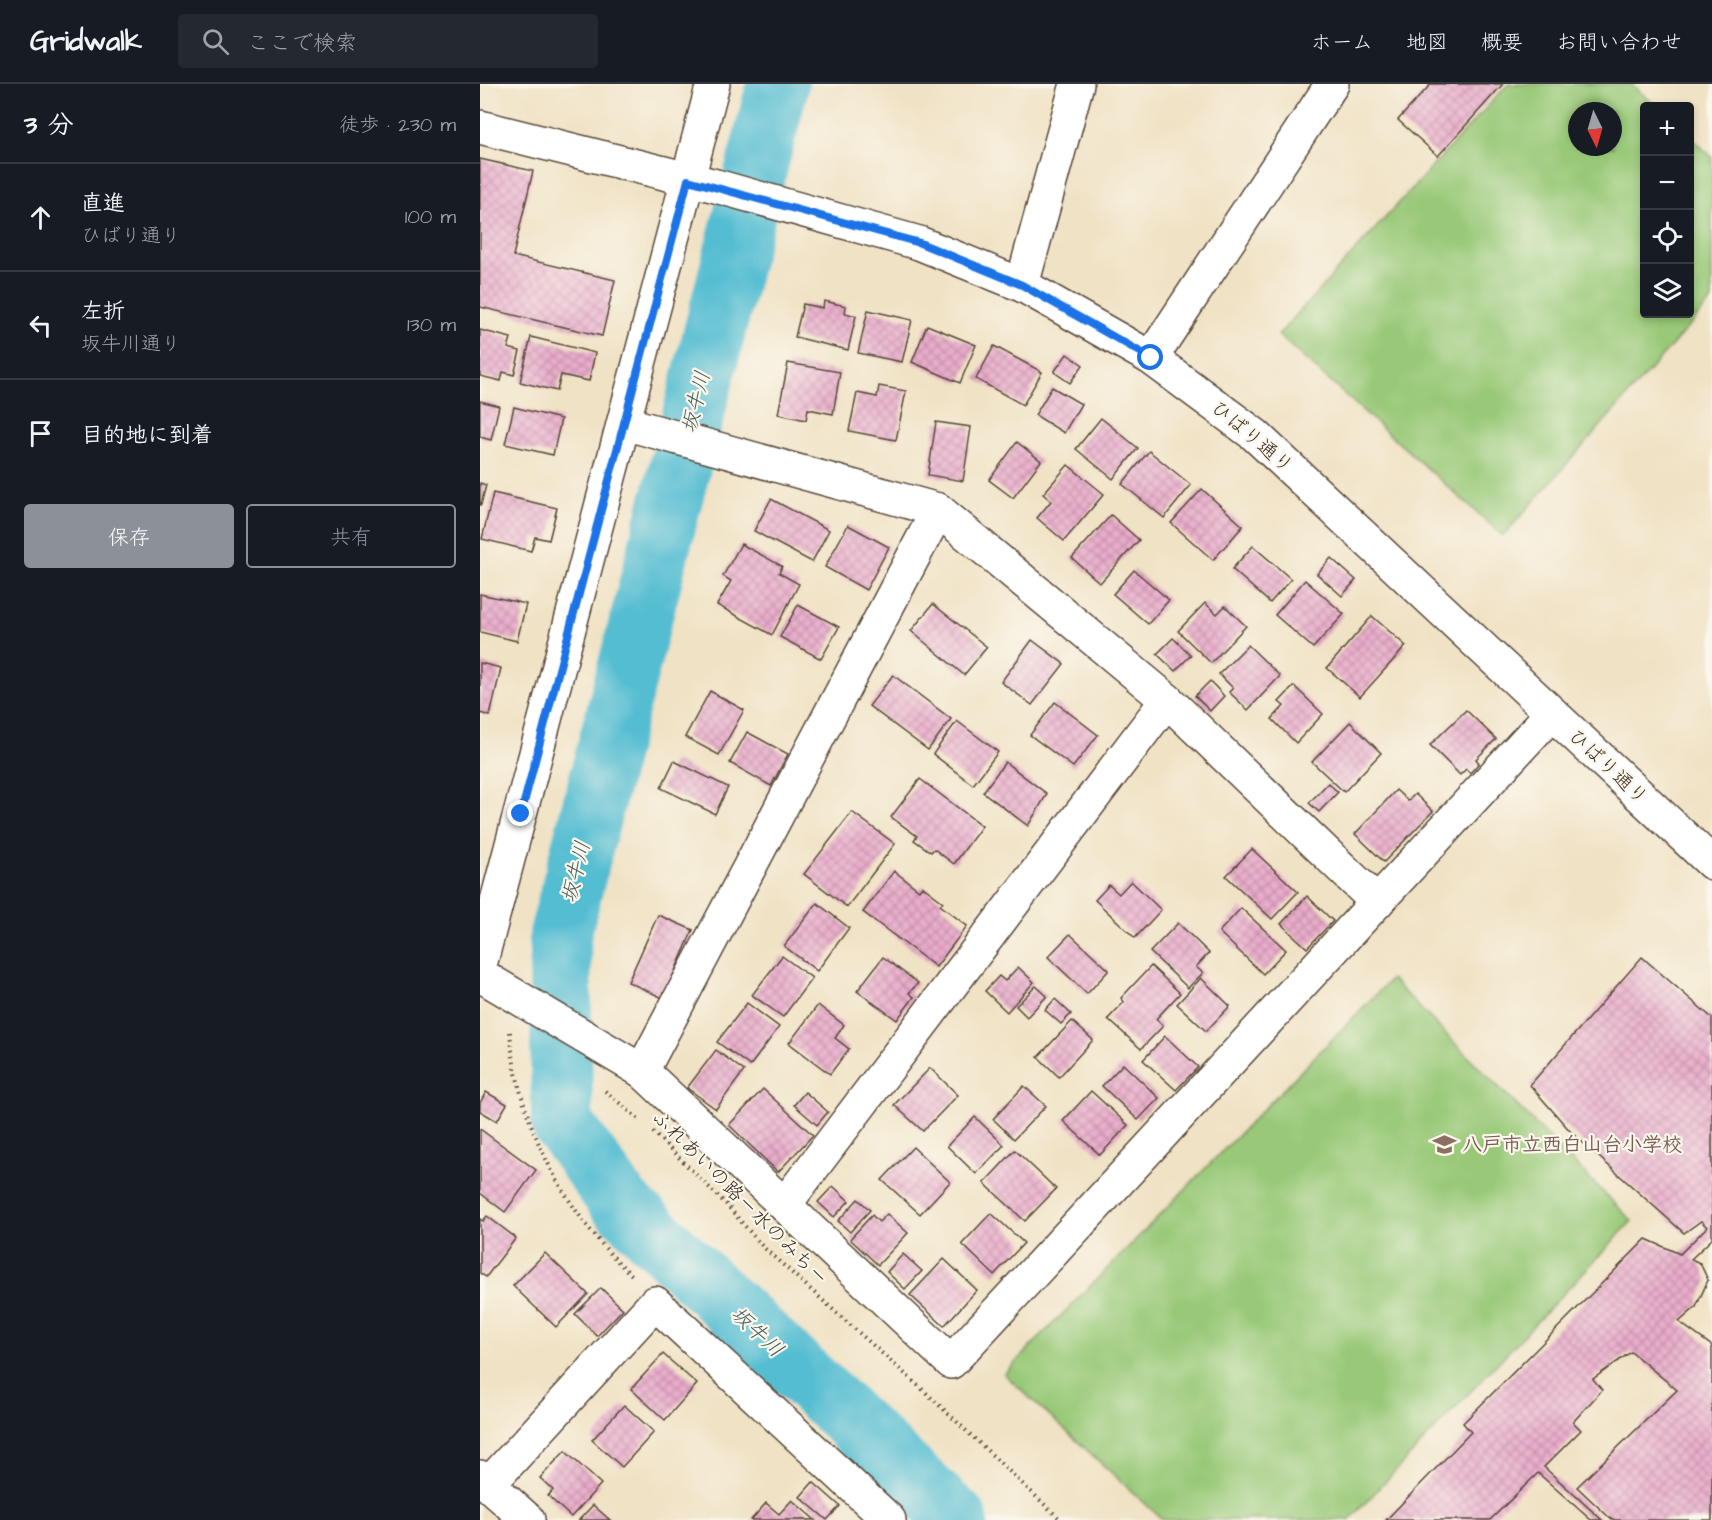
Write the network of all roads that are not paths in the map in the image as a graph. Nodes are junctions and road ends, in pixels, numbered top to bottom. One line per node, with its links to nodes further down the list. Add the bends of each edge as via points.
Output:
1 (713, 84): 5 (street)
2 (1077, 84): 6 (street)
3 (1332, 84): 7 (street)
4 (480, 127): 5 (street, ひばり通り)
5 (702, 183): 6 (street, ひばり通り, via 920,243); 8 (street)
6 (1022, 285): 7 (street, ひばり通り)
7 (1151, 358): 11 (street, ひばり通り, via 1255,435)
8 (638, 426): 9 (street); 14 (street)
9 (938, 510): 10 (street); 16 (street)
10 (1167, 700): 13 (street); 17 (street)
11 (1551, 714): 12 (street, ひばり通り); 13 (street)
12 (1712, 863)
13 (1377, 902): 17 (street, via 951,1362)
14 (480, 965)
15 (480, 975): 16 (street)
16 (642, 1071): 17 (street)
17 (785, 1204)
18 (484, 1480): 19 (street); 20 (street, via 655,1303)
19 (528, 1520)
20 (889, 1520)

